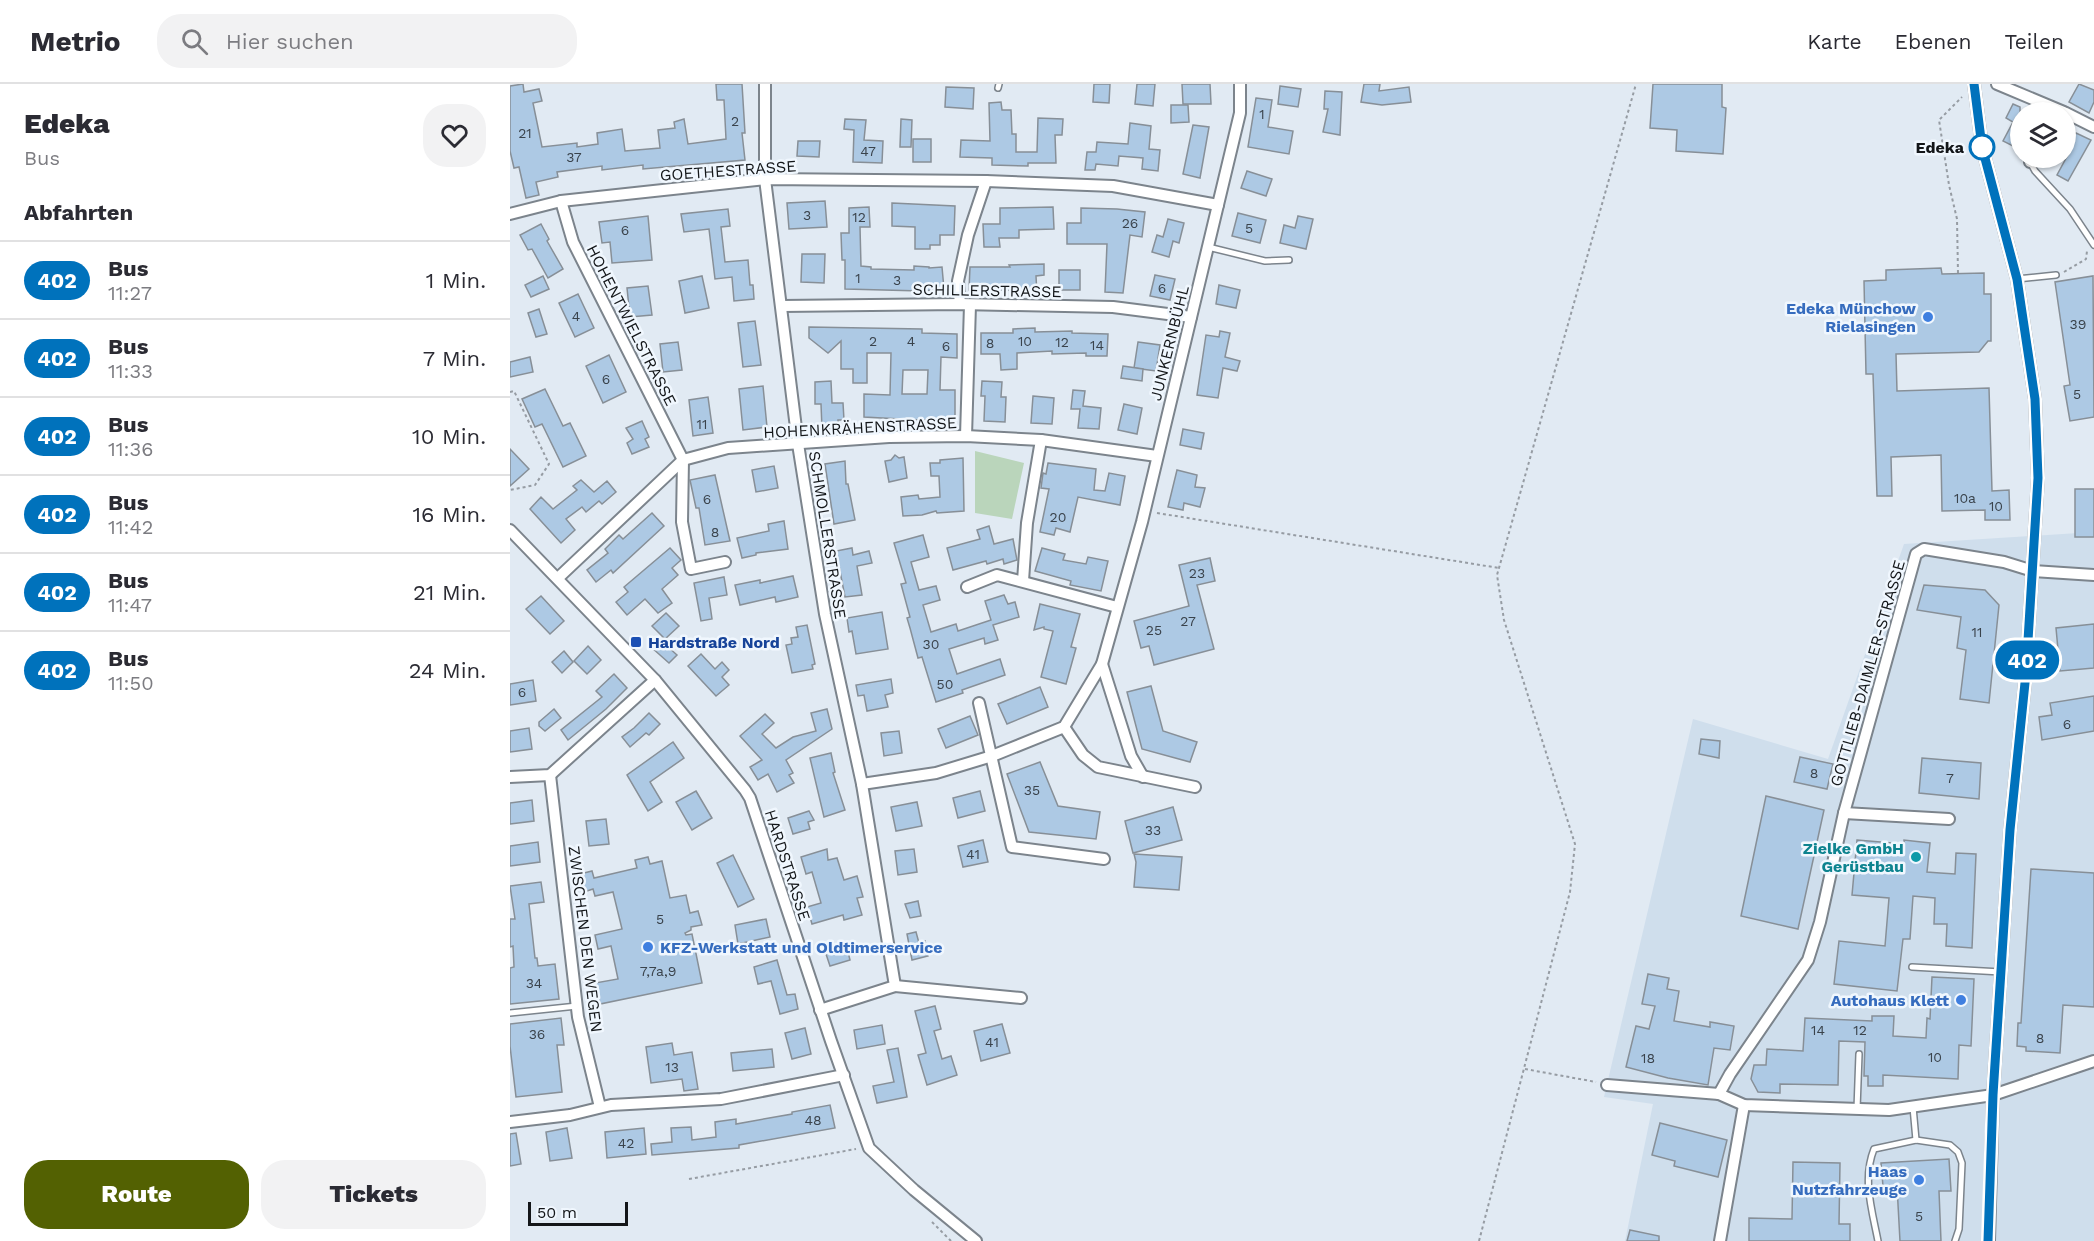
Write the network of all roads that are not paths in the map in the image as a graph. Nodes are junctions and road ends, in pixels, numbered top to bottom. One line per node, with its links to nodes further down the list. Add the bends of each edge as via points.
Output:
1 (765, 84): 9 (street, SCHMOLLERSTRASSE)
2 (1240, 84): 12 (street, JUNKERNBÜHL, via 1240,113)
3 (1974, 84): 18 (street, via 1982,147)
4 (1997, 84): 5 (street)
5 (2038, 102)
6 (2076, 119): 7 (street)
7 (2094, 127)
8 (2034, 168): 14 (lane)
9 (765, 179): 10 (street, GOETHESTRASSE); 11 (street, GOETHESTRASSE); 20 (street, SCHMOLLERSTRASSE)
10 (986, 181): 12 (street, GOETHESTRASSE, via 1113,186); 19 (street, via 958,281)
11 (561, 201): 13 (street, GOETHESTRASSE); 26 (street, HOHENTWIELSTRASSE, via 573,242)
12 (1218, 205): 15 (street, JUNKERNBÜHL)
13 (510, 214)
14 (2094, 244)
15 (1208, 247): 16 (lane, via 1265,261); 21 (street, JUNKERNBÜHL)
16 (1289, 260)
17 (2056, 275): 18 (lane)
18 (2017, 279): 29 (street, via 2035,399 2038,478)
19 (965, 304): 20 (street, SCHILLERSTRASSE); 21 (street, SCHILLERSTRASSE, via 1113,307); 22 (street)
20 (782, 306): 24 (street, SCHMOLLERSTRASSE)
21 (1191, 317): 25 (street, JUNKERNBÜHL)
22 (966, 436): 23 (street, HOHENKRÄHENSTRASSE); 24 (street, HOHENKRÄHENSTRASSE)
23 (1041, 440): 25 (street, HOHENKRÄHENSTRASSE); 32 (street, via 1027,523)
24 (798, 444): 26 (street, HOHENKRÄHENSTRASSE, via 728,448); 43 (street, SCHMOLLERSTRASSE, via 825,614)
25 (1157, 456): 34 (street, JUNKERNBÜHL)
26 (682, 460): 28 (street, via 682,522 691,573); 31 (street, HOHENKRÄHENSTRASSE)
27 (510, 530): 31 (street, HARDSTRASSE)
28 (725, 562)
29 (2033, 571): 30 (street, GOTTLIEB-DAIMLER-STRASSE); 45 (street, GOTTLIEB-DAIMLER-STRASSE, via 2004,562 1924,549 1916,554); 49 (street)
30 (2094, 575)
31 (558, 579): 36 (street, HARDSTRASSE)
32 (1023, 581): 33 (street, via 997,575); 34 (street)
33 (967, 587)
34 (1117, 607): 35 (street, JUNKERNBÜHL)
35 (1102, 664): 38 (street, JUNKERNBÜHL); 42 (street, via 1131,756)
36 (655, 680): 40 (street); 53 (street, HARDSTRASSE, via 750,798)
37 (979, 703): 39 (street)
38 (1064, 727): 39 (street); 42 (street, via 1083,755 1098,767)
39 (992, 756): 43 (street, via 936,773); 47 (street, via 1012,847)
40 (550, 775): 41 (street); 52 (street, ZWISCHEN DEN WEGEN)
41 (510, 777)
42 (1143, 777): 44 (street)
43 (862, 784): 50 (street, SCHMOLLERSTRASSE)
44 (1194, 787)
45 (1844, 813): 46 (street, GOTTLIEB-DAIMLER-STRASSE); 59 (street, GOTTLIEB-DAIMLER-STRASSE, via 1808,960)
46 (1949, 819)
47 (1104, 859)
48 (1912, 967): 49 (lane)
49 (2001, 972): 60 (street)
50 (895, 986): 51 (street); 53 (street)
51 (1021, 998)
52 (577, 1006): 54 (lane); 62 (street, ZWISCHEN DEN WEGEN)
53 (820, 1010): 57 (street, HARDSTRASSE)
54 (510, 1013)
55 (1859, 1054): 64 (lane)
56 (2094, 1061): 60 (street)
57 (844, 1075): 62 (street, via 721,1099); 67 (street, HARDSTRASSE, via 869,1148)
58 (1607, 1084): 59 (street)
59 (1719, 1094): 61 (street)
60 (1993, 1095): 63 (street); 71 (street)
61 (1744, 1105): 64 (street); 68 (street)
62 (600, 1107): 65 (street)
63 (1913, 1107): 64 (street); 66 (lane)
64 (1857, 1109)
65 (510, 1122)
66 (1916, 1140): 69 (lane, via 1874,1149 1868,1165 1868,1189); 70 (lane, via 1950,1145 1959,1152 1962,1163)
67 (976, 1241)
68 (1720, 1241)
69 (1878, 1241)
70 (1955, 1241)
71 (1989, 1241)

